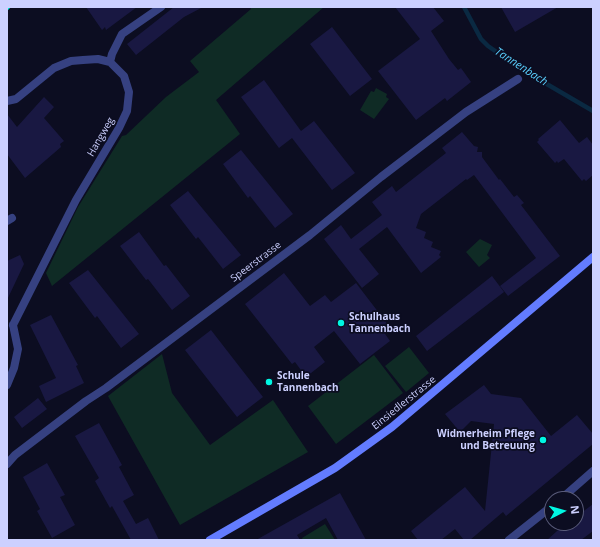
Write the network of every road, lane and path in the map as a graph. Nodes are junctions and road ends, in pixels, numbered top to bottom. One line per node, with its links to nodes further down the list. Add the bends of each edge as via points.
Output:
1 (161, 7): 2 (street, via 122,34)
2 (110, 62): 4 (street, via 98,59 71,61 54,68 16,98); 6 (street, Hangweg, via 124,76 129,92 127,111)
3 (518, 79): 8 (street, Speerstrasse, via 466,112 310,235 90,398 15,455)
4 (7, 101)
5 (593, 257): 12 (main road, Einsiedlerstrasse, via 392,427 335,468)
6 (10, 323): 7 (street, via 18,349)
7 (7, 384)
8 (7, 464)
9 (593, 471): 10 (street)
10 (571, 491)
11 (544, 512): 13 (street)
12 (210, 540)
13 (509, 540)

